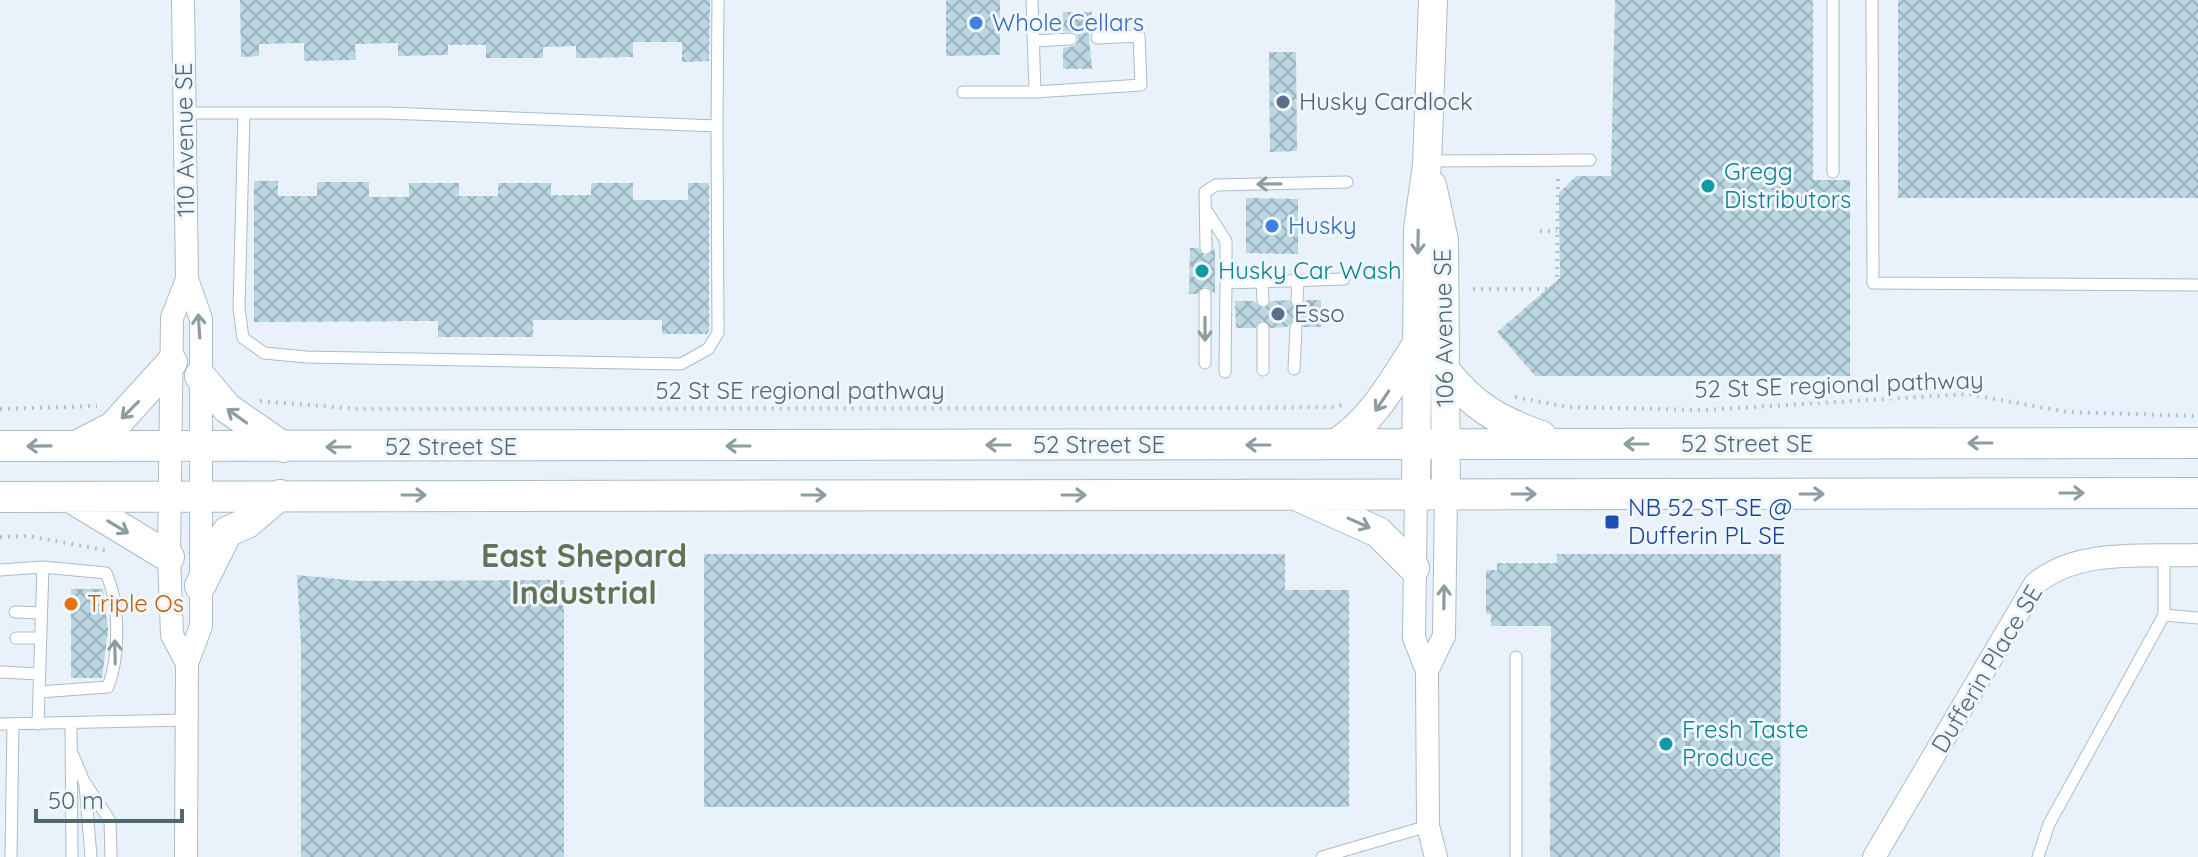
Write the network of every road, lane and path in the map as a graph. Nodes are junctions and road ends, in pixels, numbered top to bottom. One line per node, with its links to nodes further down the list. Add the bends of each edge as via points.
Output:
1 (183, 0): 12 (street, 110 Avenue SE)
2 (718, 0): 14 (lane)
3 (1032, 0): 9 (lane)
4 (1433, 0): 16 (street, 106 Avenue SE)
5 (1833, 0): 17 (lane)
6 (1872, 0): 29 (lane, via 1873,283)
7 (1097, 38): 11 (lane, via 1139,36 1141,85)
8 (1071, 39): 9 (lane)
9 (1033, 41): 11 (lane)
10 (963, 92): 11 (lane)
11 (1035, 92)
12 (185, 113): 13 (lane); 24 (street, 110 Avenue SE)
13 (244, 113): 14 (lane); 14 (lane, via 239,308 243,338 264,353 306,357 681,364 708,349 718,333)
14 (717, 126)
15 (1590, 160): 16 (lane)
16 (1427, 163): 36 (street, 106 Avenue SE, one-way to 36, via 1418,229); 42 (street, 106 Avenue SE, via 1444,240)
17 (1833, 172)
18 (1558, 179): 22 (path)
19 (1347, 182): 20 (lane, one-way to 20, via 1216,185 1205,192)
20 (1208, 213): 23 (lane); 28 (lane, via 1226,241)
21 (1540, 231): 22 (path)
22 (1559, 231): 30 (path, via 1557,289)
23 (1206, 248)
24 (187, 279): 37 (street, 110 Avenue SE, via 172,318); 43 (street, 110 Avenue SE, one-way to 24, via 201,319)
25 (1344, 279): 26 (lane)
26 (1298, 281): 27 (lane); 32 (lane)
27 (1262, 282): 28 (lane); 33 (lane)
28 (1226, 283): 41 (lane)
29 (2198, 285)
30 (1473, 289)
31 (1205, 294): 38 (lane, one-way to 38)
32 (1297, 300)
33 (1263, 301)
34 (1296, 327): 39 (lane)
35 (1263, 328): 40 (lane)
36 (1416, 347): 51 (main road, one-way to 51, via 1360,429); 52 (street, 106 Avenue SE)
37 (172, 362): 54 (main road, one-way to 54, via 113,427); 56 (street, 110 Avenue SE)
38 (1205, 363)
39 (1294, 369)
40 (1263, 370)
41 (1225, 372)
42 (1446, 372): 52 (street, 106 Avenue SE); 53 (main road, via 1463,394 1500,421)
43 (200, 376): 57 (street, 110 Avenue SE); 58 (main road, one-way to 43, via 227,408)
44 (1503, 394): 49 (path, 52 St SE regional pathway, via 1568,407 1675,410 1968,394 2067,412)
45 (105, 400): 48 (path, via 80,409)
46 (256, 400): 47 (path, 52 St SE regional pathway, via 359,409 706,410 1335,407)
47 (1354, 400)
48 (0, 409)
49 (2198, 416)
50 (2198, 443): 53 (main road, 52 Street SE, one-way to 53)
51 (1336, 444): 52 (main road, 52 Street SE); 58 (main road, 52 Street SE, one-way to 58)
52 (1431, 444): 53 (main road, 52 Street SE); 61 (street, 106 Avenue SE)
53 (1566, 444)
54 (78, 445): 55 (main road, 52 Street SE, one-way to 55); 56 (main road, 52 Street SE)
55 (0, 446)
56 (170, 446): 57 (main road, 52 Street SE); 64 (street, 110 Avenue SE)
57 (200, 446): 58 (main road, 52 Street SE); 64 (street, 110 Avenue SE)
58 (283, 447)
59 (2198, 493): 61 (main road, 52 Street SE, one-way to 59)
60 (1293, 494): 61 (main road, 52 Street SE); 62 (main road, 52 Street SE, one-way to 60); 72 (main road, one-way to 72, via 1378,532)
61 (1431, 494): 72 (street); 83 (street, one-way to 61, via 1444,636)
62 (280, 495): 64 (main road, 52 Street SE); 74 (main road, via 247,523 227,532)
63 (68, 496): 64 (main road, 52 Street SE); 65 (main road, 52 Street SE); 70 (main road, one-way to 70)
64 (184, 496): 70 (street); 74 (street)
65 (0, 497)
66 (0, 537): 67 (path, via 28,536)
67 (112, 551)
68 (2198, 555): 69 (street, Dufferin Place SE)
69 (2164, 556): 77 (lane); 102 (street, Dufferin Place SE, via 2076,561 2053,569 2035,584)
70 (169, 557): 82 (street, via 172,635)
71 (43, 567): 73 (lane); 76 (lane); 86 (lane, one-way to 71, via 108,687 115,670 114,590 106,573)
72 (1414, 568): 83 (street, via 1414,638)
73 (0, 570)
74 (200, 586): 82 (street, via 201,626)
75 (15, 612): 76 (lane)
76 (41, 613): 80 (lane)
77 (2164, 615): 78 (lane); 103 (lane, via 2049,824)
78 (2198, 618)
79 (16, 638): 80 (lane)
80 (40, 638): 85 (lane)
81 (1516, 657): 101 (lane)
82 (187, 663): 87 (street)
83 (1427, 671): 93 (street)
84 (0, 672): 85 (lane)
85 (39, 674): 86 (lane)
86 (39, 692): 90 (lane)
87 (187, 720): 88 (lane); 98 (street)
88 (71, 723): 90 (lane); 91 (lane)
89 (6, 724): 90 (lane); 94 (lane)
90 (38, 724)
91 (71, 751): 92 (lane); 95 (lane)
92 (85, 784): 96 (lane); 97 (lane, via 110,821)
93 (1428, 826): 99 (lane); 100 (street)
94 (11, 857)
95 (72, 857)
96 (91, 857)
97 (111, 857)
98 (186, 857)
99 (1322, 857)
100 (1436, 857)
101 (1516, 857)
102 (1874, 857)
103 (2038, 857)

